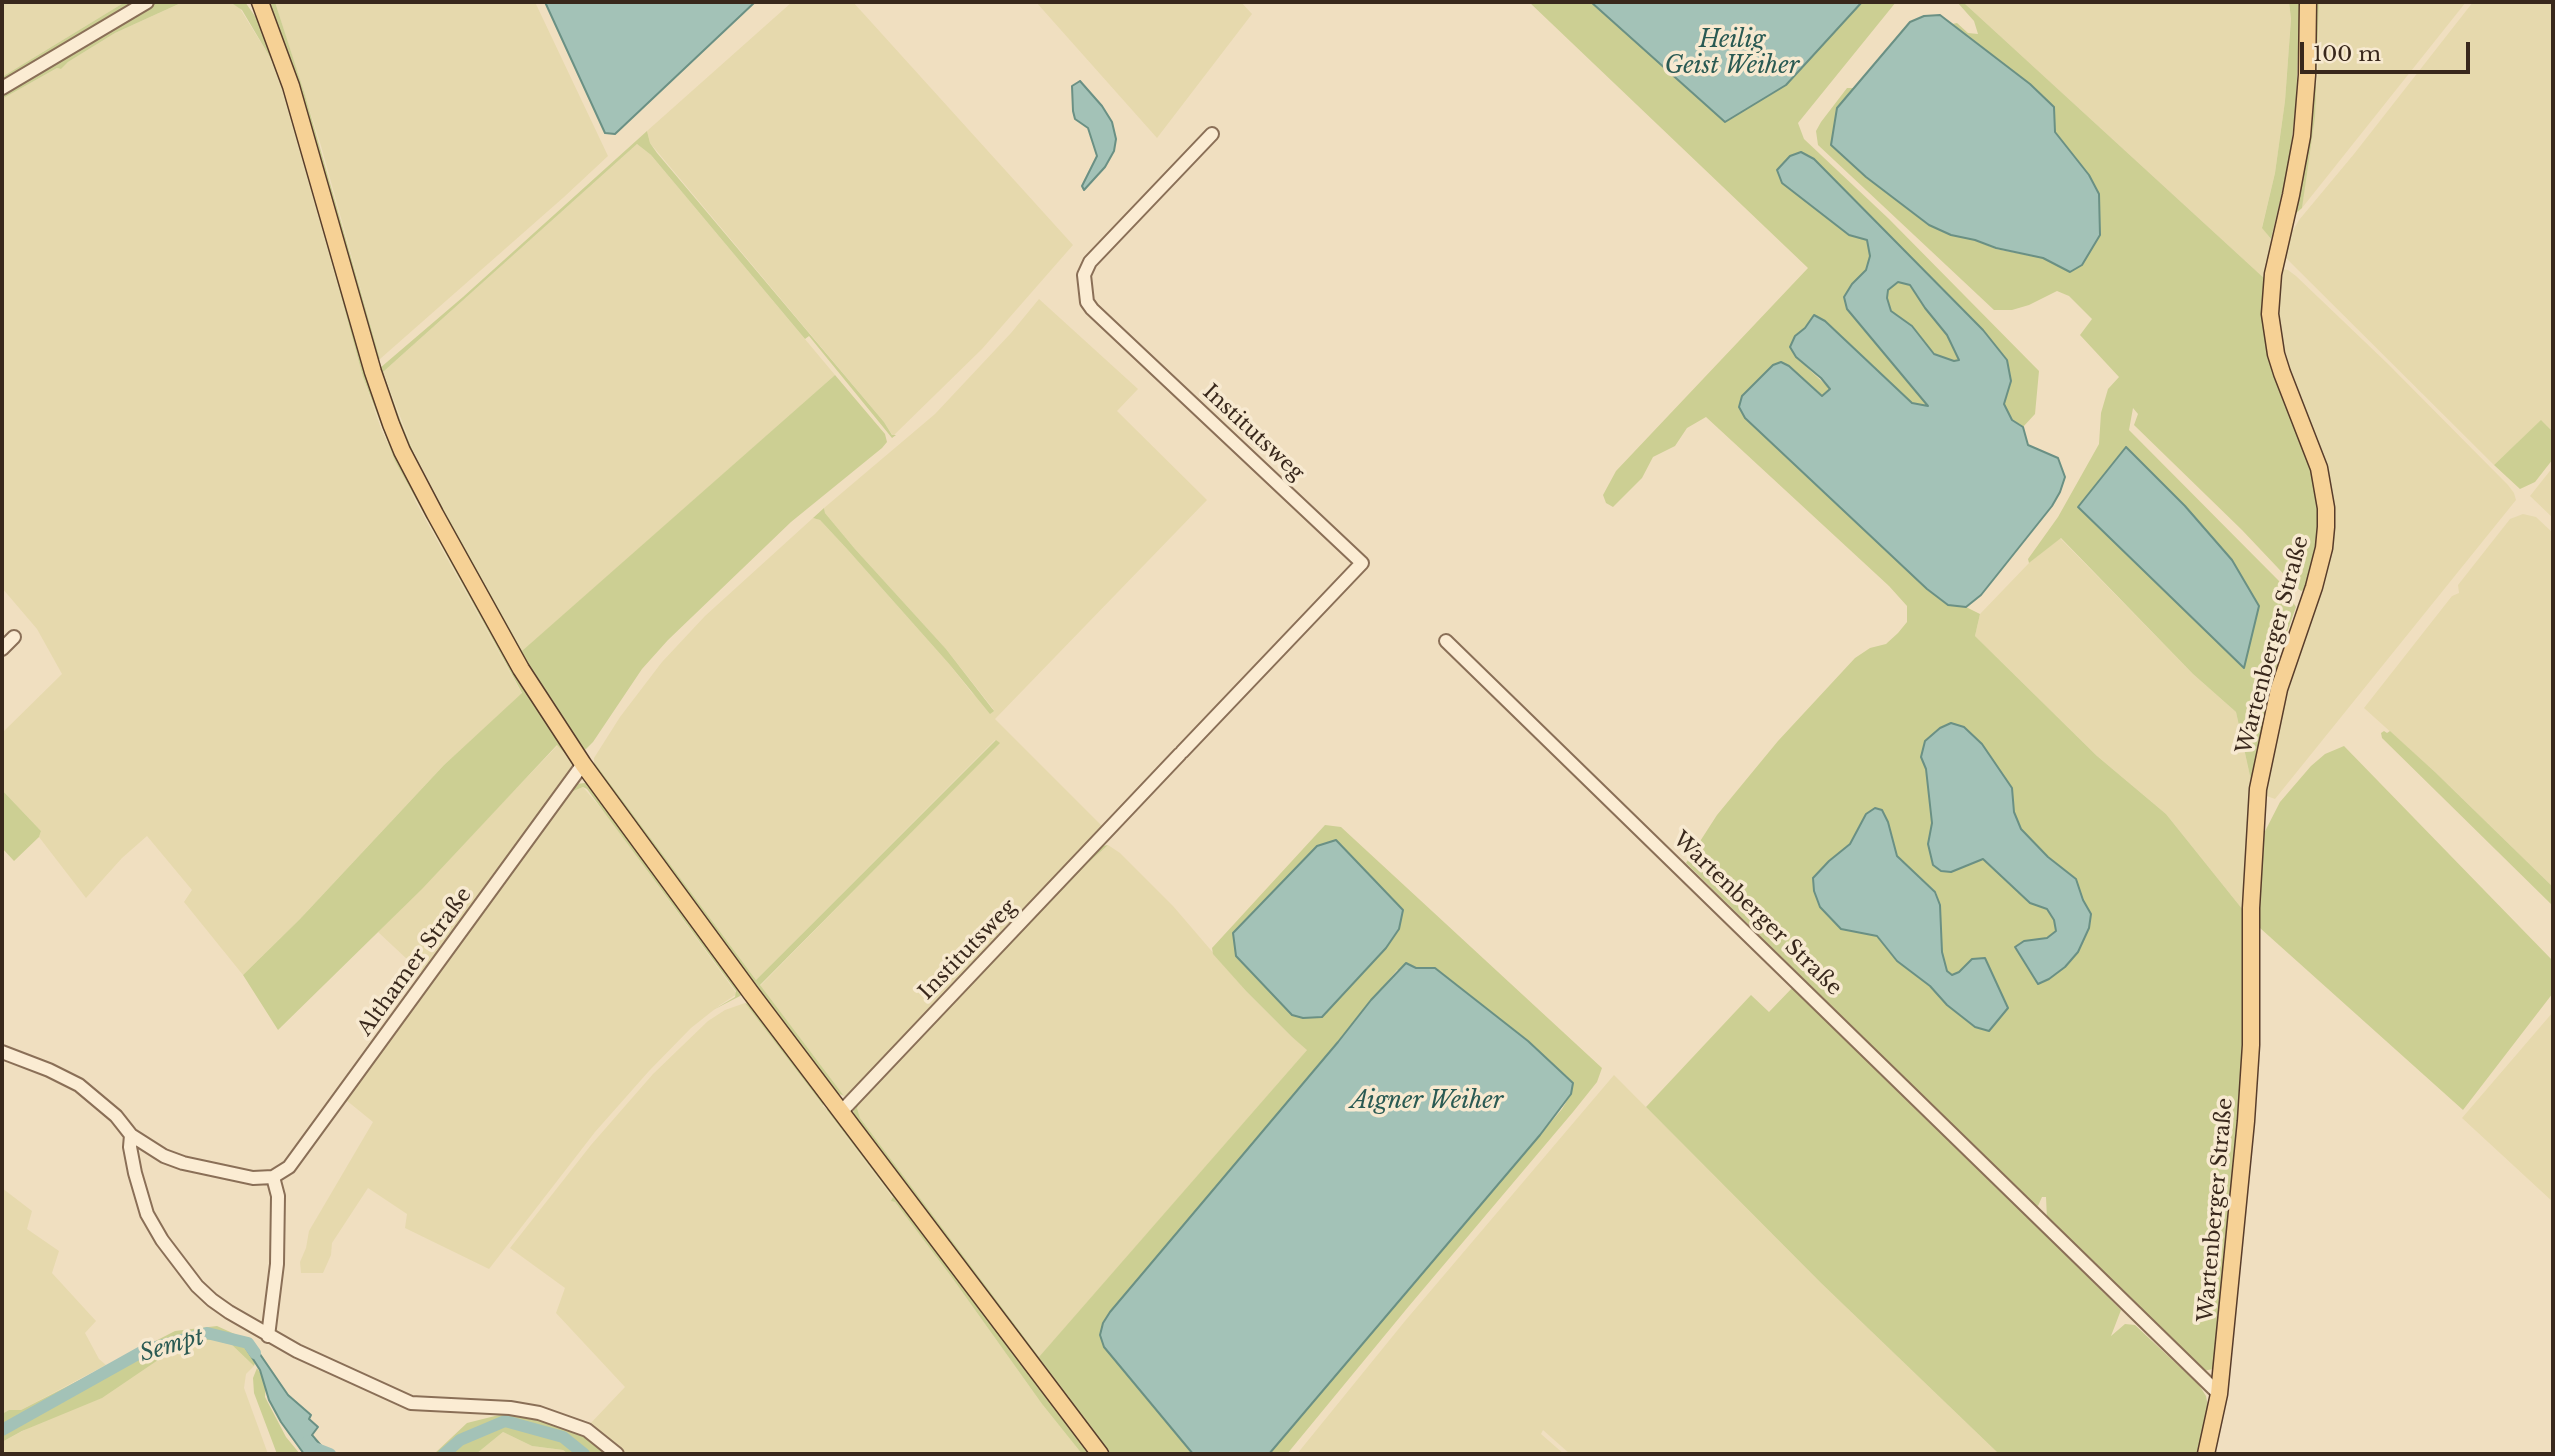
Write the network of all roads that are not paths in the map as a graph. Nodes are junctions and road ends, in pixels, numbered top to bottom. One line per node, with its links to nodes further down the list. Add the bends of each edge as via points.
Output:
1 (147, 2): 5 (street)
2 (252, 2): 4 (main road)
3 (2308, 2): 16 (main road, Wartenberger Straße, via 2303,126 2273,274 2270,314 2282,373 2319,468 2326,527 2317,578 2279,690 2258,789 2249,1080)
4 (263, 9): 10 (main road, via 291,86 373,372 402,451 521,669)
5 (2, 88)
6 (1212, 134): 12 (street, Institutsweg, via 1090,262 1084,275 1087,302 1362,563)
7 (14, 637): 9 (street)
8 (1446, 641): 16 (street, Wartenberger Straße)
9 (2, 649)
10 (583, 764): 12 (main road); 14 (street, Althamer Straße, via 289,1167)
11 (2, 1052): 13 (street, via 79,1085)
12 (841, 1112): 18 (main road)
13 (131, 1135): 14 (street, via 183,1163 253,1178); 15 (street, via 142,1202 162,1240 212,1300)
14 (273, 1177): 15 (street, via 278,1196 277,1264)
15 (268, 1336): 17 (street, via 411,1403 539,1413 587,1430)
16 (2219, 1394): 19 (main road, Wartenberger Straße)
17 (617, 1454)
18 (1100, 1454)
19 (2206, 1454)

